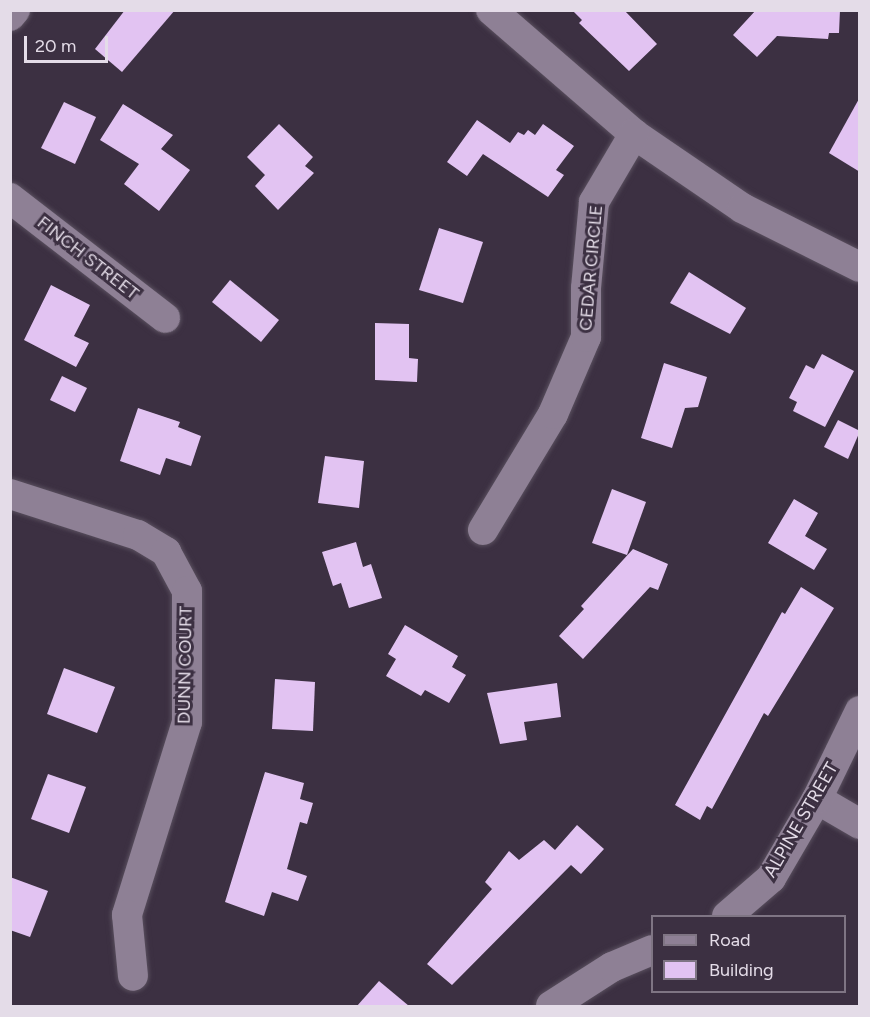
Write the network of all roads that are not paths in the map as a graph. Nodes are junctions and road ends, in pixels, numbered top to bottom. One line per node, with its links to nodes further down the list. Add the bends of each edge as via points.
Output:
1 (15, 10): 3 (street)
2 (491, 10): 4 (street)
3 (10, 16)
4 (634, 134): 6 (street, via 742,208); 9 (street, CEDAR CIRCLE, via 594,202 586,337 553,414)
5 (10, 198): 7 (street, FINCH STREET)
6 (860, 267)
7 (165, 318)
8 (10, 494): 15 (street, DUNN COURT, via 138,535 166,552 187,591 187,722 127,915)
9 (483, 530)
10 (860, 711): 11 (street, ALPINE STREET)
11 (817, 799): 12 (street); 13 (street, ALPINE STREET, via 771,878)
12 (860, 824)
13 (728, 915)
14 (651, 950): 16 (street, via 612,967)
15 (133, 976)
16 (551, 1006)

